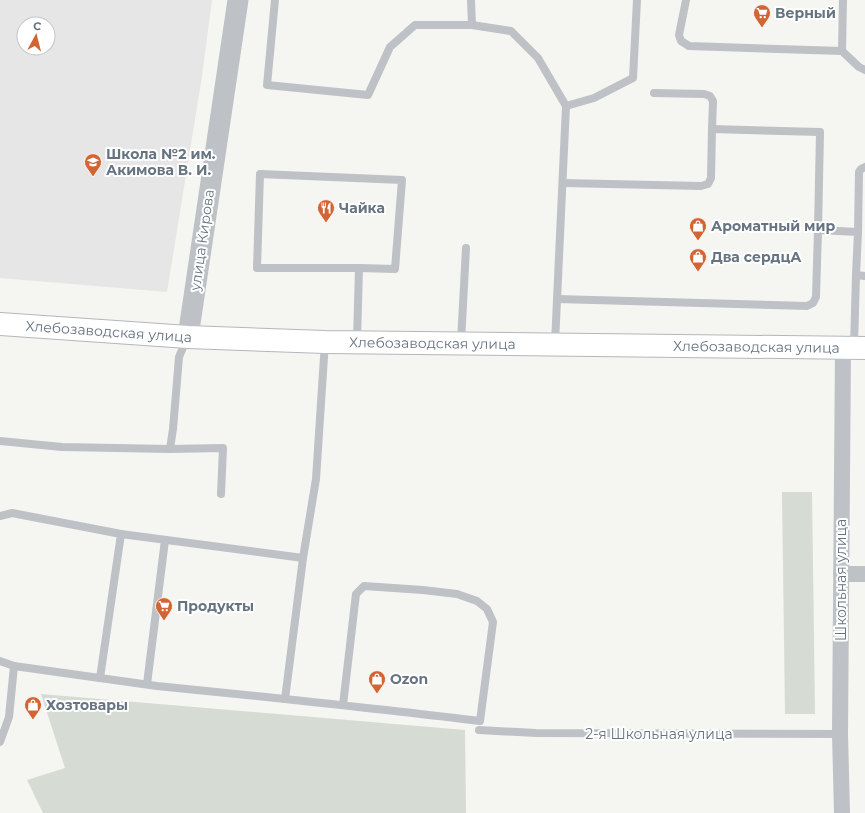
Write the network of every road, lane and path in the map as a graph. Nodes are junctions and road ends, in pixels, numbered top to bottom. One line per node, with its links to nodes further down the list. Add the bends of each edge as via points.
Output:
1 (238, 0): 22 (street, улица Кирова)
2 (275, 0): 7 (lane, via 267,85 368,95 390,47 415,25)
3 (471, 0): 7 (lane)
4 (637, 0): 11 (lane, via 633,78 594,98)
5 (686, 0): 8 (lane, via 680,35 681,41 689,46)
6 (843, 0): 8 (lane)
7 (472, 24): 11 (lane, via 511,31 538,58)
8 (842, 51): 9 (lane)
9 (865, 70)
10 (654, 93): 12 (lane, via 710,96 713,102)
11 (566, 106): 14 (lane)
12 (712, 128): 14 (lane, via 711,178 708,184 701,186); 15 (lane, via 820,132)
13 (865, 167): 16 (lane, via 859,172)
14 (563, 183): 20 (lane)
15 (818, 230): 16 (lane); 20 (lane, via 816,296 813,303 807,306)
16 (858, 232): 19 (lane)
17 (466, 248): 25 (lane)
18 (359, 268): 18 (lane, via 257,268 260,174 402,180 395,269); 23 (lane)
19 (861, 276): 27 (lane)
20 (557, 299): 26 (lane)
21 (0, 324): 22 (main road, Хлебозаводская улица)
22 (188, 337): 24 (main road, Хлебозаводская улица); 29 (lane, via 179,357)
23 (356, 341): 24 (main road, Хлебозаводская улица); 25 (main road, Хлебозаводская улица)
24 (325, 342): 34 (lane, via 316,479)
25 (461, 342): 26 (main road, Хлебозаводская улица)
26 (555, 344): 27 (main road, Хлебозаводская улица)
27 (854, 348): 35 (street, Школьная улица)
28 (0, 441): 29 (lane, via 62,447)
29 (170, 449): 30 (lane, via 223,448)
30 (221, 494)
31 (0, 516): 32 (lane, via 12,513)
32 (121, 534): 33 (lane); 39 (lane)
33 (165, 540): 34 (lane); 40 (lane)
34 (303, 558): 41 (lane)
35 (841, 574): 36 (street); 44 (street, Школьная улица)
36 (865, 574)
37 (0, 661): 38 (lane)
38 (14, 666): 39 (lane); 45 (lane, via 9,717)
39 (100, 678): 40 (lane)
40 (147, 684): 41 (lane)
41 (285, 699): 42 (lane)
42 (343, 705): 42 (lane, via 480,721 493,622 487,609 477,601 457,594 364,586 356,594)
43 (479, 730): 44 (lane, 2-я Школьная улица, via 544,733)
44 (840, 734): 46 (street, Школьная улица)
45 (0, 742)
46 (842, 813)

